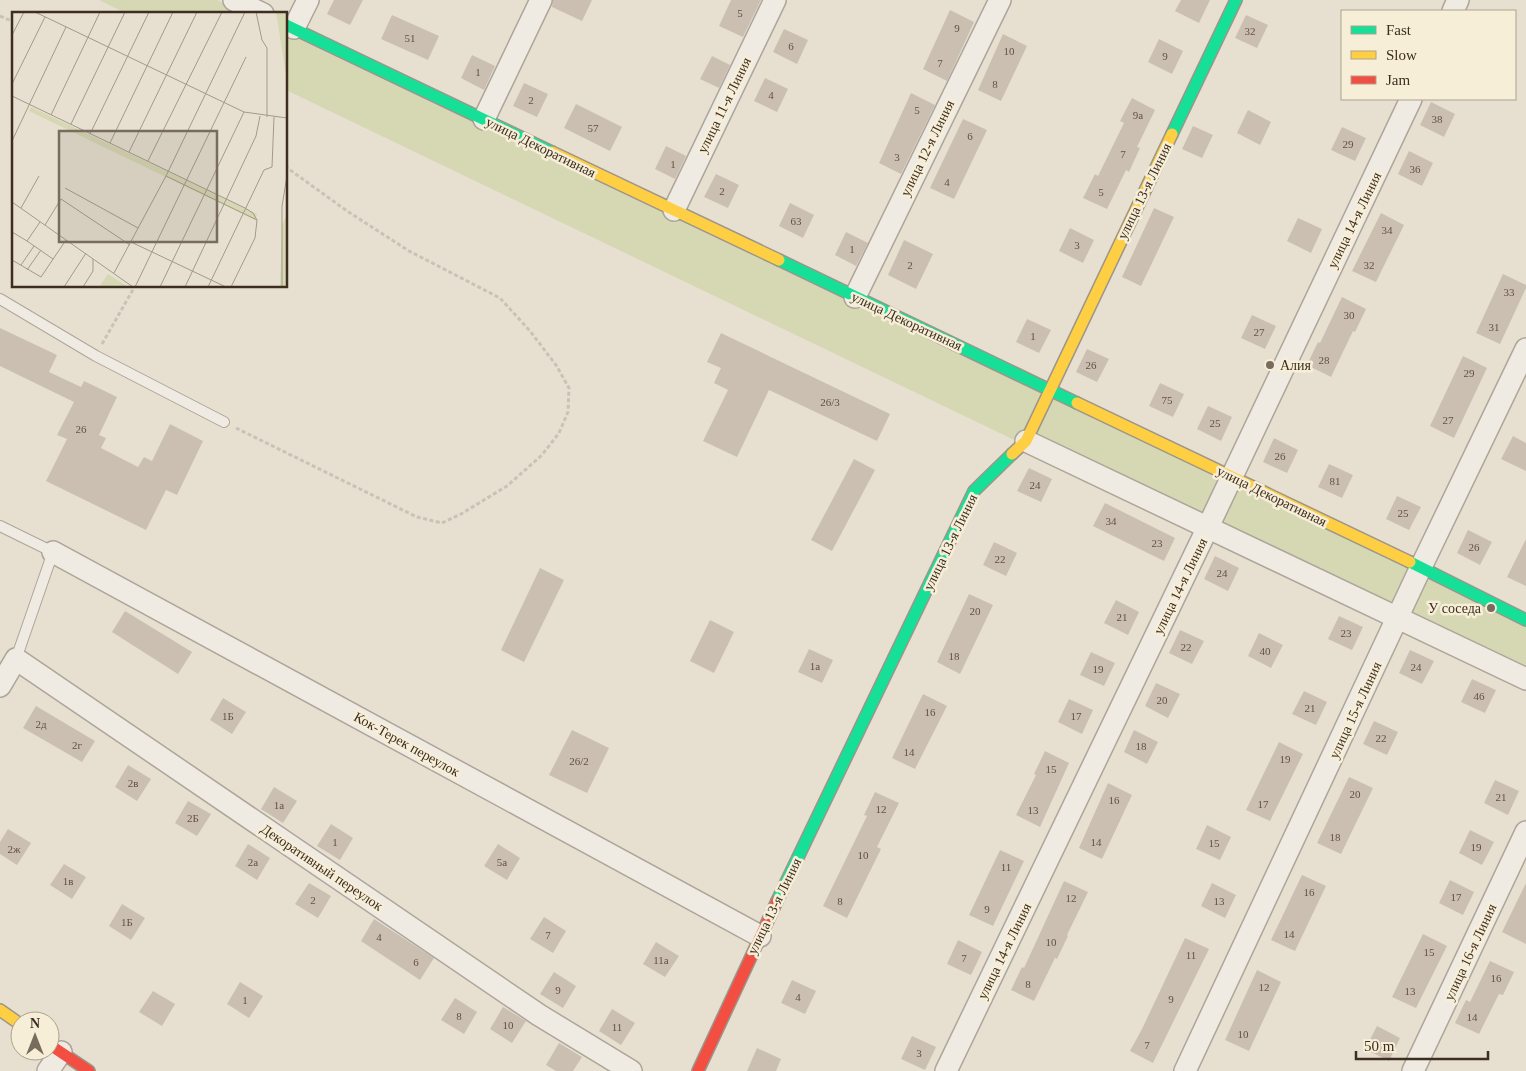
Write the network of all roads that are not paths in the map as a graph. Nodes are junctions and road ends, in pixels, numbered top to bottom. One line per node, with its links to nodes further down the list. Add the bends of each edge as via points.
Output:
1 (234, 0): 7 (street)
2 (308, 0): 8 (street)
3 (541, 0): 10 (street)
4 (775, 0): 11 (street, улица 11-я Линия)
5 (1000, 0): 12 (street, улица 12-я Линия)
6 (1236, 0): 15 (street, улица 13-я Линия)
7 (259, 12)
8 (290, 27): 10 (street, улица Декоративная)
9 (1411, 100): 18 (street, улица 14-я Линия)
10 (484, 119): 11 (street, улица Декоративная)
11 (674, 210): 12 (street, улица Декоративная)
12 (855, 297): 15 (street, улица Декоративная)
13 (0, 299): 16 (lane, via 96,356)
14 (1526, 349): 22 (street, улица 15-я Линия)
15 (1049, 389): 17 (street, улица 13-я Линия); 18 (street, улица Декоративная)
16 (224, 422)
17 (1026, 440): 20 (street); 29 (street, улица 13-я Линия, via 974,491)
18 (1231, 476): 20 (street, улица 14-я Линия); 22 (street, улица Декоративная)
19 (0, 526): 21 (lane)
20 (1208, 528): 23 (street); 34 (street, улица 14-я Линия)
21 (53, 552): 25 (lane); 29 (street, Кок-Терек переулок)
22 (1421, 567): 23 (street, улица 15-я Линия); 24 (street, улица Декоративная)
23 (1398, 618): 26 (street); 35 (street, улица 15-я Линия)
24 (1526, 620)
25 (16, 659): 27 (street); 32 (street, Декоративный переулок, via 539,1015)
26 (1526, 680)
27 (0, 686)
28 (1526, 832): 36 (street, улица 16-я Линия)
29 (760, 936): 33 (street, улица 13-я Линия)
30 (60, 1051): 31 (street)
31 (89, 1071)
32 (631, 1071)
33 (698, 1071)
34 (946, 1071)
35 (1185, 1071)
36 (1413, 1071)

